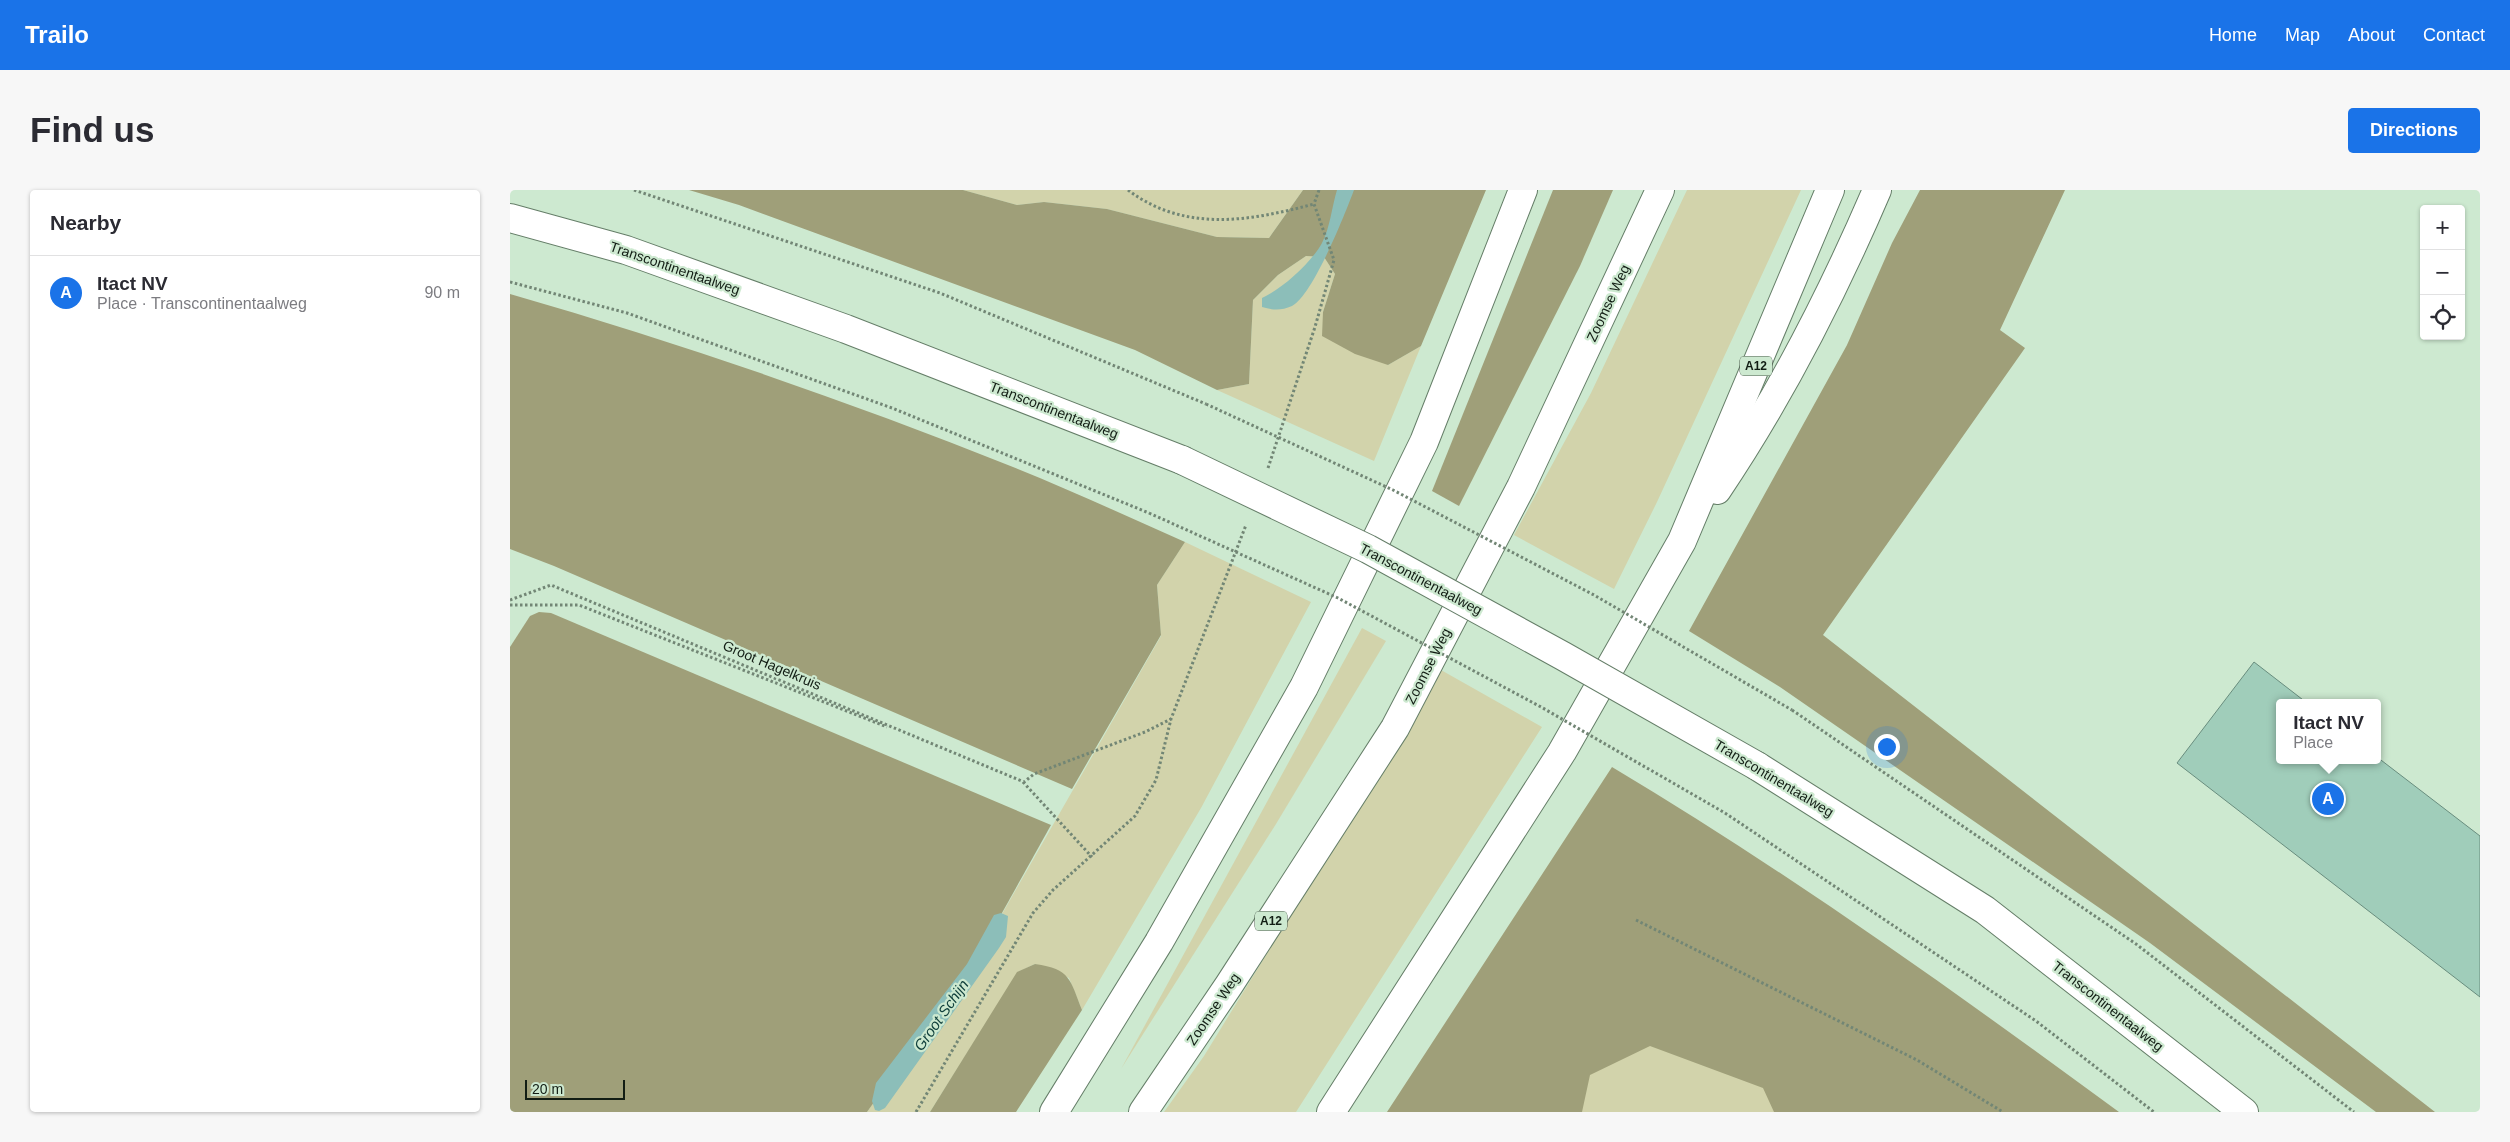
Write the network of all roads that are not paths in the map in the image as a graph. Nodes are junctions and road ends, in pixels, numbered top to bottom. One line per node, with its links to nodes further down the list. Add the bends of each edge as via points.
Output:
1 (1523, 190): 7 (main road, via 1424,442 1304,687 1159,942)
2 (1660, 190): 8 (main road, Zoomse Weg / A12, via 1521,487 1396,728 1230,985)
3 (1830, 190): 6 (main road, A12)
4 (1877, 190): 6 (main road, via 1792,369 1743,451)
5 (510, 218): 10 (main road, Transcontinentaalweg, bridge, via 626,250 837,326 1182,460 1368,549 1757,766 1985,910)
6 (1682, 541): 9 (main road, A12, via 1562,752)
7 (1054, 1112)
8 (1143, 1112)
9 (1331, 1112)
10 (2244, 1112)

